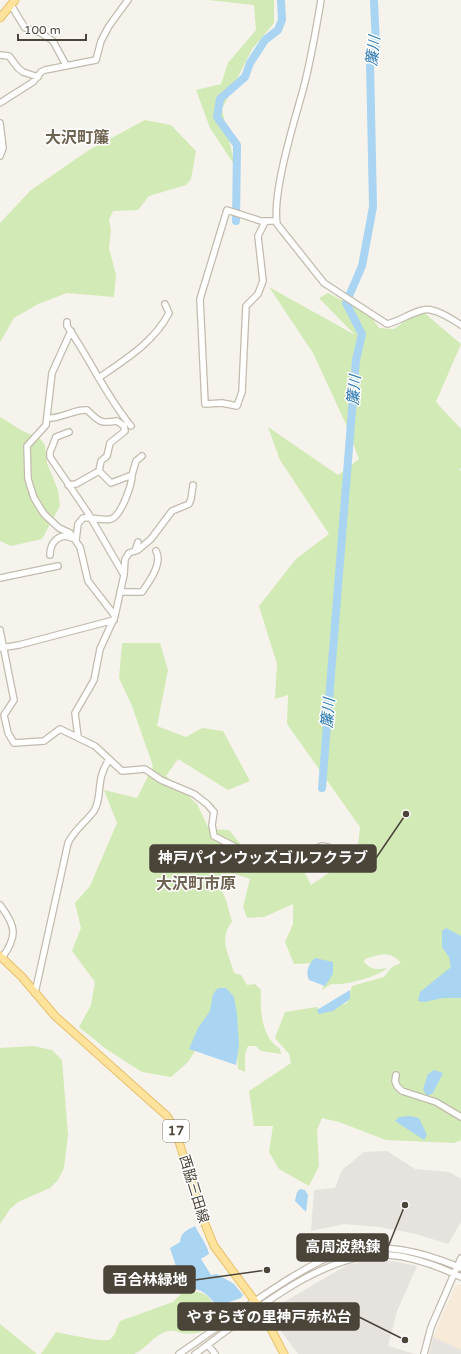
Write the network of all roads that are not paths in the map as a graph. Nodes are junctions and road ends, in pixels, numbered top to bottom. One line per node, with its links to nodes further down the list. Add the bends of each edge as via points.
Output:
1 (128, 0): 6 (street, via 104,36 96,60)
2 (321, 0): 11 (street, via 313,46 280,180)
3 (13, 3): 4 (main road); 6 (street, via 25,28 53,40)
4 (0, 18)
5 (0, 55): 7 (street, via 9,56 23,72)
6 (66, 65): 7 (street, via 45,70)
7 (38, 77): 8 (street)
8 (0, 103)
9 (0, 123): 10 (street, via 3,148)
10 (0, 156)
11 (276, 221): 12 (street); 15 (street, via 324,283 387,324 399,322 423,310 430,310)
12 (265, 222): 12 (street, via 258,236 263,281 258,294 246,306 242,392 237,406 222,403 205,404 200,299 227,210)
13 (165, 304): 17 (street, via 169,314 160,328 140,349)
14 (67, 322): 16 (street)
15 (461, 325)
16 (71, 331): 17 (street); 18 (street, via 52,373)
17 (100, 377): 19 (street, via 117,409)
18 (48, 418): 22 (street, via 87,410 93,418 102,423 117,421 124,426 125,431 110,443); 27 (street, via 27,446 28,479 34,498 44,514 54,525 70,533)
19 (131, 426)
20 (69, 432): 24 (street, via 56,437 50,457)
21 (142, 456): 23 (street, via 136,461)
22 (99, 471): 23 (street, via 111,483); 24 (street, via 76,484)
23 (132, 475): 26 (street, via 124,501 116,515 111,519)
24 (68, 485): 26 (street)
25 (193, 485): 29 (street, via 189,504 172,511 150,539)
26 (90, 517): 27 (street, via 83,518 78,524); 33 (street)
27 (76, 540): 31 (street, via 60,536 56,539); 36 (street, via 83,554 88,581)
28 (138, 542): 29 (street)
29 (135, 551): 33 (street, via 129,553 125,560)
30 (156, 551): 35 (street, via 156,565 151,579 142,592)
31 (50, 555)
32 (58, 566): 34 (street)
33 (124, 575): 35 (street)
34 (0, 578)
35 (120, 592): 36 (street)
36 (114, 618): 38 (street, via 109,623 25,644); 40 (street, via 100,649 94,680 75,713)
37 (0, 630): 38 (street)
38 (2, 647): 39 (street, via 14,700 4,715)
39 (3, 722): 40 (street, via 14,743 44,741 60,729)
40 (78, 737): 41 (street, via 95,746)
41 (109, 760): 42 (street, via 122,771 145,769 161,780 194,794 214,812 214,836 241,850 289,854 307,852 322,846 328,847 335,855); 45 (street, via 102,769 94,810 68,843)
42 (343, 858)
43 (0, 905): 44 (street, via 8,915 14,935 10,947)
44 (1, 957): 45 (main road, 西脇三田線 / 17, via 22,976)
45 (35, 993): 52 (main road, 西脇三田線 / 17, via 82,1042 167,1116 176,1132 208,1232 222,1258)
46 (396, 1075): 47 (street, via 395,1081 402,1092 436,1102)
47 (461, 1117)
48 (461, 1258): 49 (street)
49 (459, 1267): 50 (street); 52 (street, via 406,1250 366,1248 341,1252 323,1258)
50 (454, 1273): 51 (street); 53 (street, via 409,1258 387,1254 365,1255 340,1261 304,1278); 59 (street, via 431,1327)
51 (461, 1277)
52 (255, 1300): 53 (main road, 西脇三田線 / 17); 55 (street)
53 (260, 1308): 54 (street); 58 (main road, 西脇三田線 / 17)
54 (208, 1345): 56 (street); 57 (street)
55 (179, 1354)
56 (195, 1354)
57 (215, 1354)
58 (284, 1354)
59 (424, 1354)

